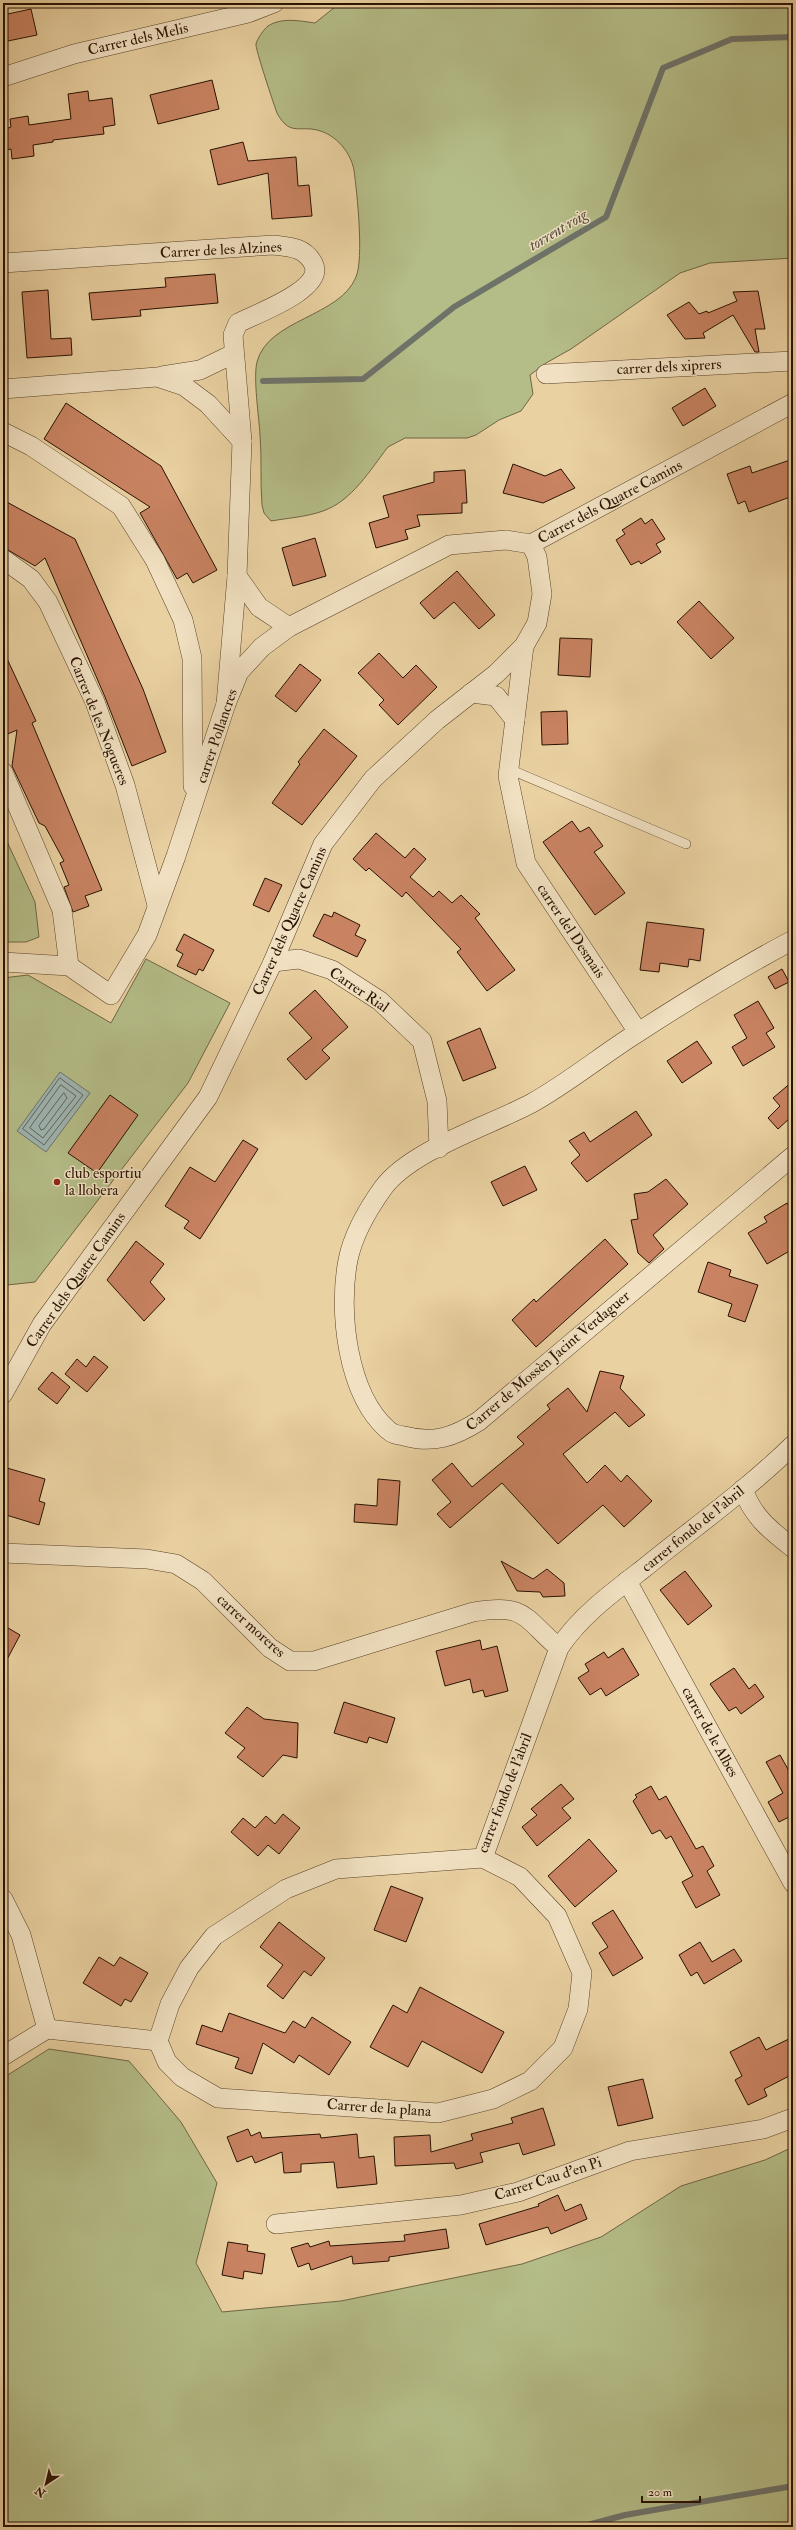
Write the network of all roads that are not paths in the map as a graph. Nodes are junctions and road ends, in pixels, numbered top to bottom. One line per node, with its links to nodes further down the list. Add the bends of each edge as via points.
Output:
1 (274, 3): 2 (street, Carrer dels Melis, via 248,13 74,54)
2 (3, 76)
3 (3, 263): 4 (street, Carrer de les Alzines, via 273,245 293,247 306,253 314,265 314,275 304,290 238,323 233,335)
4 (233, 354): 7 (street, via 200,370); 11 (street, Carrer de les Alzines)
5 (793, 361): 6 (street, carrer dels xiprers)
6 (546, 374)
7 (157, 377): 8 (street); 11 (street, via 184,386 208,404)
8 (3, 389)
9 (793, 403): 12 (street, Carrer dels Quatre Camins)
10 (3, 432): 22 (street, via 31,446 121,506 155,560 183,620 192,658)
11 (242, 441): 14 (street, Carrer de les Alzines)
12 (531, 544): 15 (street, carrer Pollancres, via 506,540 449,545); 16 (street, Carrer dels Quatre Camins, via 537,557 542,594 537,623)
13 (3, 559): 24 (street, Carrer de les Nogueres, via 31,579 48,602 95,702 125,785)
14 (237, 576): 15 (street, via 259,607); 18 (street, Carrer de les Alzines)
15 (289, 627): 18 (street, carrer Pollancres, via 262,648 239,672)
16 (524, 646): 17 (street, Carrer dels Quatre Camins, via 496,674); 19 (street, carrer del Desmais)
17 (471, 693): 19 (street, via 496,696); 27 (street, Carrer dels Quatre Camins, via 372,779 324,844)
18 (226, 704): 22 (street, carrer Pollancres)
19 (515, 720): 20 (street, carrer del Desmais)
20 (509, 769): 23 (lane); 29 (street, carrer del Desmais, via 508,776 526,864)
21 (3, 772): 28 (street, via 62,910)
22 (194, 806): 24 (street, carrer Pollancres)
23 (686, 844)
24 (157, 905): 28 (street, carrer Pollancres, via 147,935 111,995)
25 (793, 940): 29 (street, via 753,961)
26 (3, 962): 28 (street)
27 (273, 962): 30 (street, Carrer Rial, via 299,958 332,970 380,1001 422,1041 437,1102); 32 (street, Carrer dels Quatre Camins, via 208,1097 42,1324)
28 (69, 966)
29 (638, 1032): 30 (street, Carrer de Mossèn Jacint Verdaguer, via 533,1102)
30 (439, 1148): 31 (street, Carrer de Mossèn Jacint Verdaguer, via 396,1175 372,1205 361,1223 348,1259 344,1303 348,1348 370,1411 390,1432 418,1440 438,1440 458,1434 479,1421)
31 (793, 1156)
32 (3, 1394)
33 (793, 1445): 34 (street, carrer fondo de l'abril)
34 (743, 1489): 35 (street, via 749,1507 760,1520); 37 (street, carrer fondo de l'abril)
35 (793, 1548)
36 (3, 1553): 38 (street, carrer moreres, via 147,1559 176,1564 203,1581 270,1648 290,1661 314,1661 473,1612 500,1608 525,1615)
37 (627, 1581): 38 (street, carrer fondo de l'abril, via 572,1629); 40 (street, carrer de le Albes)
38 (559, 1648): 39 (street, carrer fondo de l'abril)
39 (483, 1858): 43 (street, carrer fondo de l'abril, via 336,1869 286,1889 214,1936 189,1968 170,2004); 43 (street, Carrer de la plana, via 520,1877 557,1916 582,1973 578,2010 563,2048 530,2081 493,2099 438,2113 218,2098 182,2077 167,2062)
40 (793, 1883)
41 (3, 1899): 42 (street, via 21,1935)
42 (47, 2029): 43 (street); 44 (street)
43 (158, 2041)
44 (3, 2056)
45 (793, 2118): 46 (street, Carrer Cau d'en Pi, via 764,2129 630,2152 518,2192 461,2205)
46 (276, 2224)

